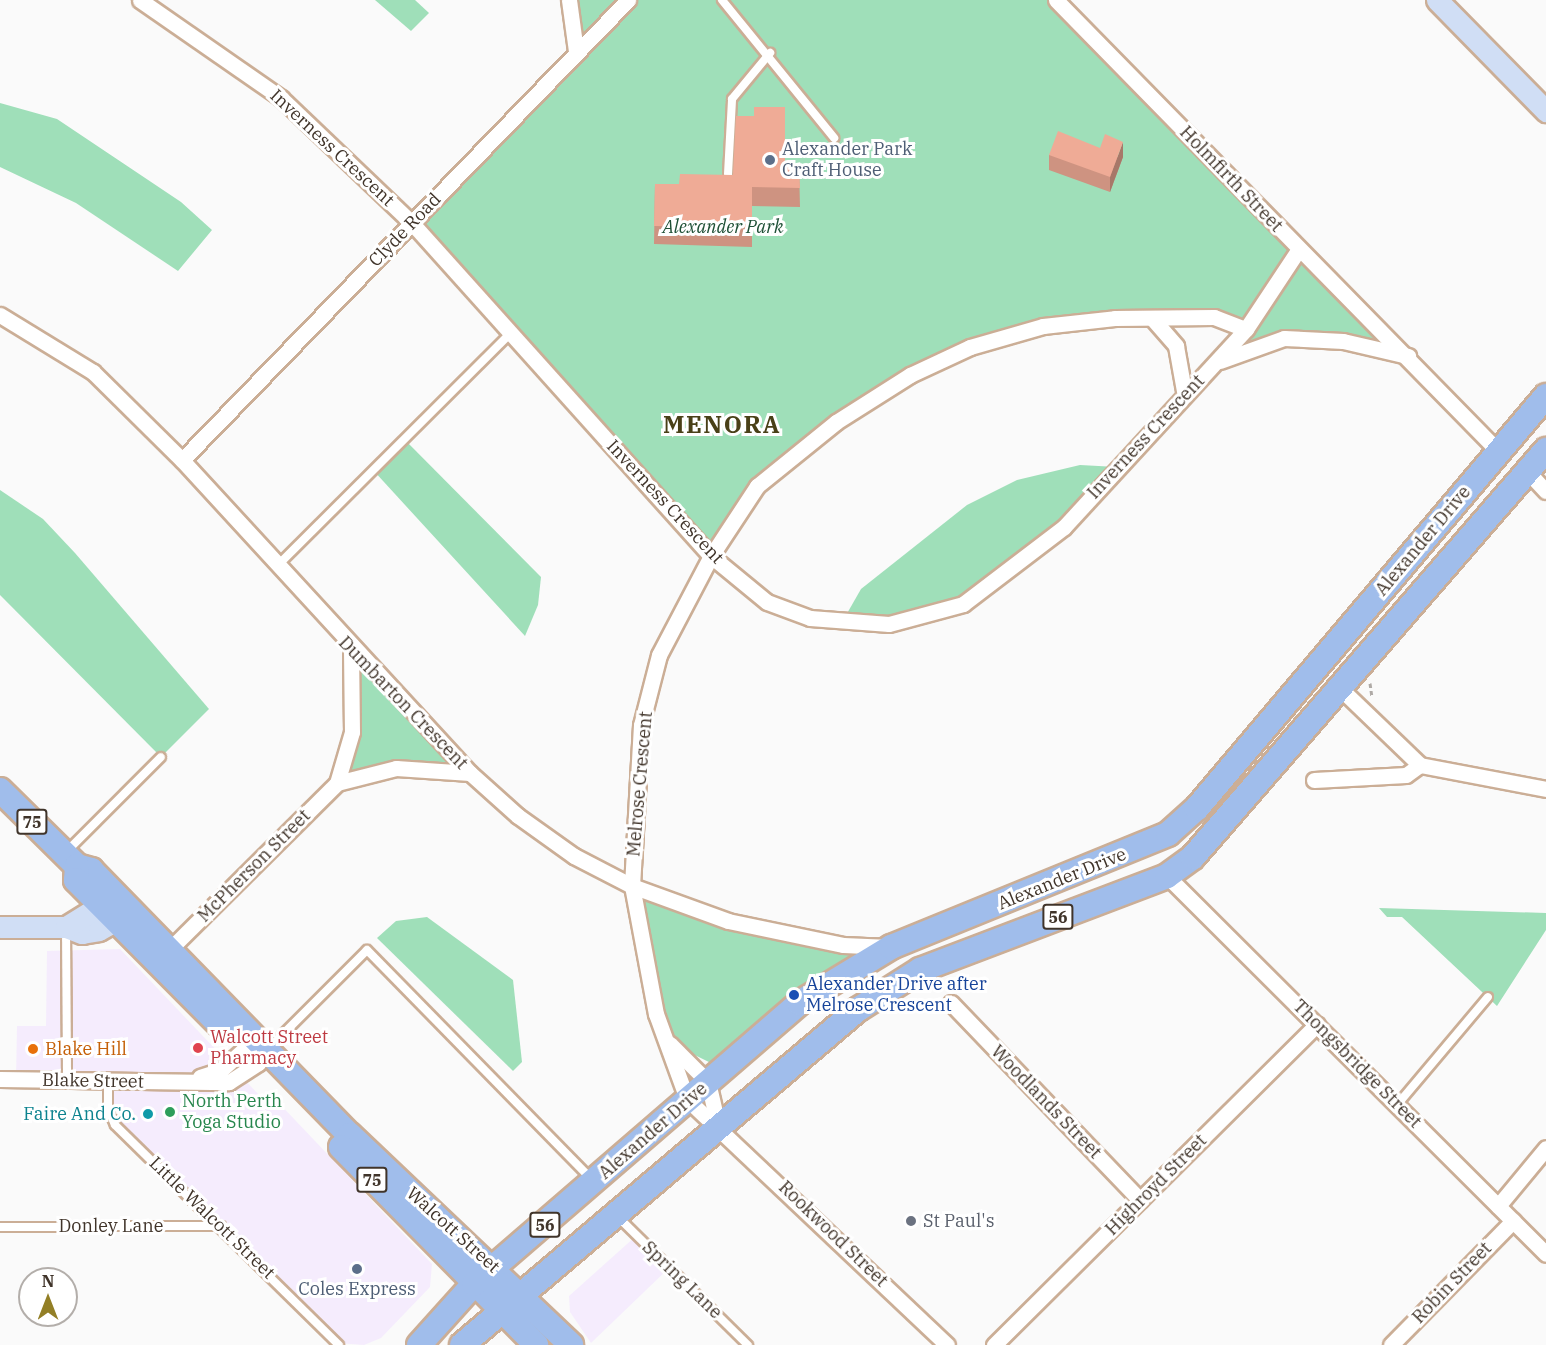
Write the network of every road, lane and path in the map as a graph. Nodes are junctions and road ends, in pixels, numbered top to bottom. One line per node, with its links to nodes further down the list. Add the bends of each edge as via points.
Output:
1 (140, 0): 12 (street, Inverness Crescent, via 195,33 281,98)
2 (569, 0): 7 (street)
3 (628, 0): 7 (street, Clyde Road)
4 (722, 0): 8 (lane)
5 (1056, 0): 13 (street, Holmfirth Street)
6 (1437, 0): 9 (street)
7 (576, 51): 12 (street, Clyde Road)
8 (770, 53): 10 (lane); 11 (lane, via 732,99)
9 (1546, 110)
10 (834, 138)
11 (728, 174)
12 (412, 223): 17 (street, Inverness Crescent); 24 (street, Clyde Road)
13 (1299, 249): 16 (street, Inverness Crescent); 18 (street, Holmfirth Street)
14 (0, 315): 24 (street, Dumbarton Crescent, via 93,372)
15 (1152, 318): 16 (street, Melrose Crescent, via 1214,317); 20 (street, via 1176,346); 27 (street, Melrose Crescent, via 1043,326 970,347 910,375 836,422 757,486)
16 (1246, 328): 19 (street, Inverness Crescent)
17 (511, 333): 27 (street, Inverness Crescent); 28 (lane)
18 (1408, 356): 19 (street, via 1343,341 1284,338); 23 (street, Holmfirth Street)
19 (1217, 362): 20 (street, Inverness Crescent)
20 (1184, 391): 27 (street, Inverness Crescent, via 1064,527 963,604 889,624 841,624 767,602)
21 (1546, 396): 23 (main road, Alexander Drive / 56)
22 (1546, 450): 25 (main road, Alexander Drive / 56)
23 (1499, 452): 44 (main road, Alexander Drive / 56, via 1197,808 1168,834)
24 (182, 460): 28 (street, Dumbarton Crescent)
25 (1528, 472): 26 (street); 30 (main road, Alexander Drive / 56)
26 (1546, 491)
27 (711, 556): 40 (street, Melrose Crescent, via 659,655 641,725)
28 (277, 566): 29 (street, Dumbarton Crescent)
29 (351, 648): 33 (street, Dumbarton Crescent); 35 (street, McPherson Street, via 352,732)
30 (1341, 689): 32 (street); 39 (main road, Alexander Drive / 56, via 1193,857)
31 (161, 757): 38 (lane)
32 (1420, 765): 34 (street, via 1406,775); 36 (street)
33 (470, 773): 35 (street, via 396,768); 40 (street, Dumbarton Crescent, via 574,856)
34 (1314, 780)
35 (337, 783): 45 (street, McPherson Street)
36 (1546, 789)
37 (0, 790): 38 (main road, Walcott Street / 75)
38 (71, 860): 41 (main road, Walcott Street / 75, via 76,880)
39 (1167, 876): 48 (street, Thongsbridge Street); 57 (main road, Alexander Drive / 56, via 920,970 857,1010)
40 (632, 886): 44 (street, Dumbarton Crescent, via 728,921 843,945); 49 (street, Melrose Crescent, via 656,1014)
41 (117, 908): 43 (street, via 82,933); 45 (main road, Walcott Street / 75); 50 (main road, Walcott Street / 75)
42 (0, 927): 43 (street)
43 (66, 927): 52 (lane)
44 (891, 947): 54 (main road, Alexander Drive / 56, via 799,1003)
45 (170, 949): 50 (main road, Walcott Street / 75)
46 (1488, 997): 56 (lane)
47 (951, 1003): 60 (street, Woodlands Street)
48 (1317, 1024): 56 (street, Thongsbridge Street); 60 (street, Highroyd Street)
49 (668, 1042): 54 (street, Melrose Crescent); 55 (street, Melrose Crescent)
50 (256, 1054): 53 (street, Blake Street, via 229,1082); 59 (lane, via 367,950); 67 (main road, Walcott Street / 75); 68 (main road, Walcott Street / 75)
51 (0, 1078): 52 (street, Blake Street)
52 (67, 1080): 53 (street, Blake Street)
53 (108, 1081): 64 (lane, Little Walcott Street, via 108,1109 115,1125)
54 (708, 1082): 55 (main road, Alexander Drive / 56); 57 (street)
55 (687, 1099): 57 (street); 59 (main road, Alexander Drive / 56)
56 (1397, 1105): 61 (street, Thongsbridge Street)
57 (718, 1125): 62 (main road, Alexander Drive / 56); 77 (street, Rookwood Street)
58 (1546, 1148): 61 (street)
59 (594, 1182): 67 (main road, Alexander Drive / 56)
60 (1140, 1200): 78 (street, Highroyd Street)
61 (1498, 1206): 63 (street, Thongsbridge Street)
62 (616, 1215): 69 (main road, Alexander Drive / 56); 76 (lane, Spring Lane)
63 (1513, 1221): 66 (street, Thongsbridge Street); 79 (street, Robin Street)
64 (221, 1226): 65 (lane, Donley Lane); 71 (lane, Little Walcott Street)
65 (0, 1227)
66 (1546, 1254)
67 (495, 1268): 68 (main road, 56); 69 (main road, Walcott Street / 75)
68 (474, 1284): 70 (main road, Walcott Street / 75); 72 (main road, 56)
69 (522, 1294): 70 (main road, Alexander Drive / 56); 75 (main road, Walcott Street / 75)
70 (501, 1310): 73 (main road, 56); 74 (main road, Walcott Street / 75)
71 (339, 1345)
72 (419, 1345)
73 (462, 1345)
74 (536, 1345)
75 (571, 1345)
76 (748, 1345)
77 (947, 1345)
78 (994, 1345)
79 (1391, 1345)

